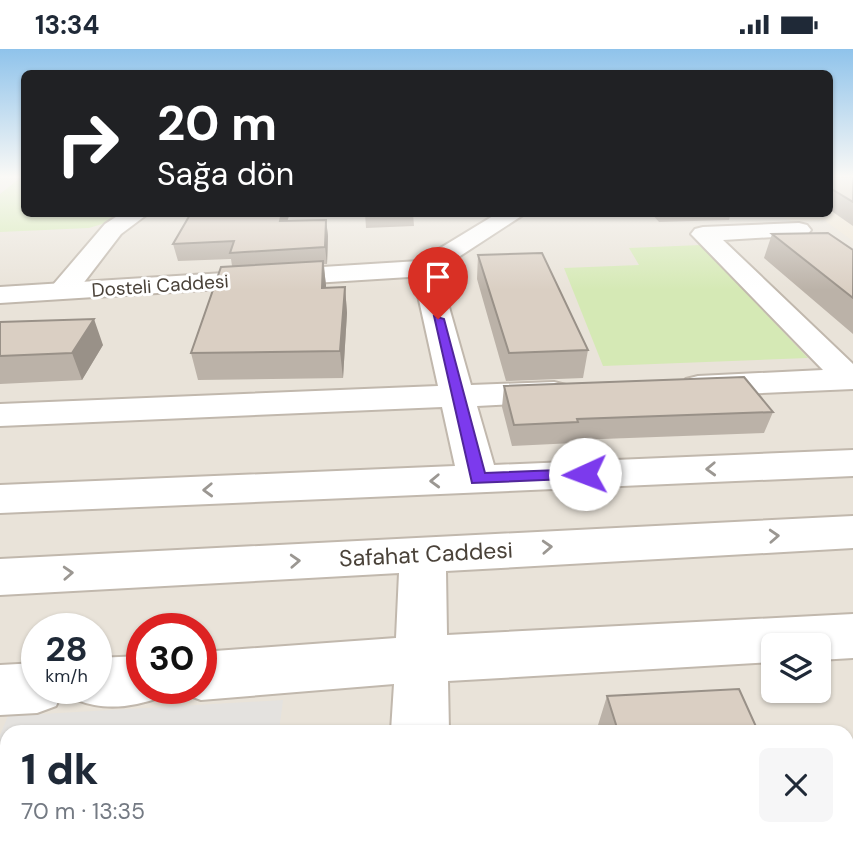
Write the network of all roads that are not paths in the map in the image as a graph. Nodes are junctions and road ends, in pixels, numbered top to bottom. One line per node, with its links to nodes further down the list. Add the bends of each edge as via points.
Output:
1 (132, 217): 5 (street, via 113,229)
2 (508, 217): 4 (street, Dosteli Caddesi)
3 (769, 217): 7 (street, via 810,234 703,234)
4 (425, 268): 5 (street, Dosteli Caddesi); 10 (street)
5 (62, 292): 6 (street, Dosteli Caddesi)
6 (0, 295)
7 (851, 379): 8 (street)
8 (668, 387)
9 (584, 390): 10 (street)
10 (458, 396): 11 (street); 13 (street)
11 (0, 415)
12 (853, 463): 13 (street, one-way to 13)
13 (478, 479): 14 (street, one-way to 14)
14 (0, 499)
15 (853, 532): 16 (street, Safahat Caddesi, one-way to 15)
16 (424, 554): 17 (street, Safahat Caddesi, one-way to 16); 19 (street)
17 (0, 577)
18 (853, 635): 19 (street)
19 (423, 659): 20 (street); 23 (street)
20 (217, 674)
21 (21, 689): 22 (street)
22 (0, 690)
23 (420, 725)

